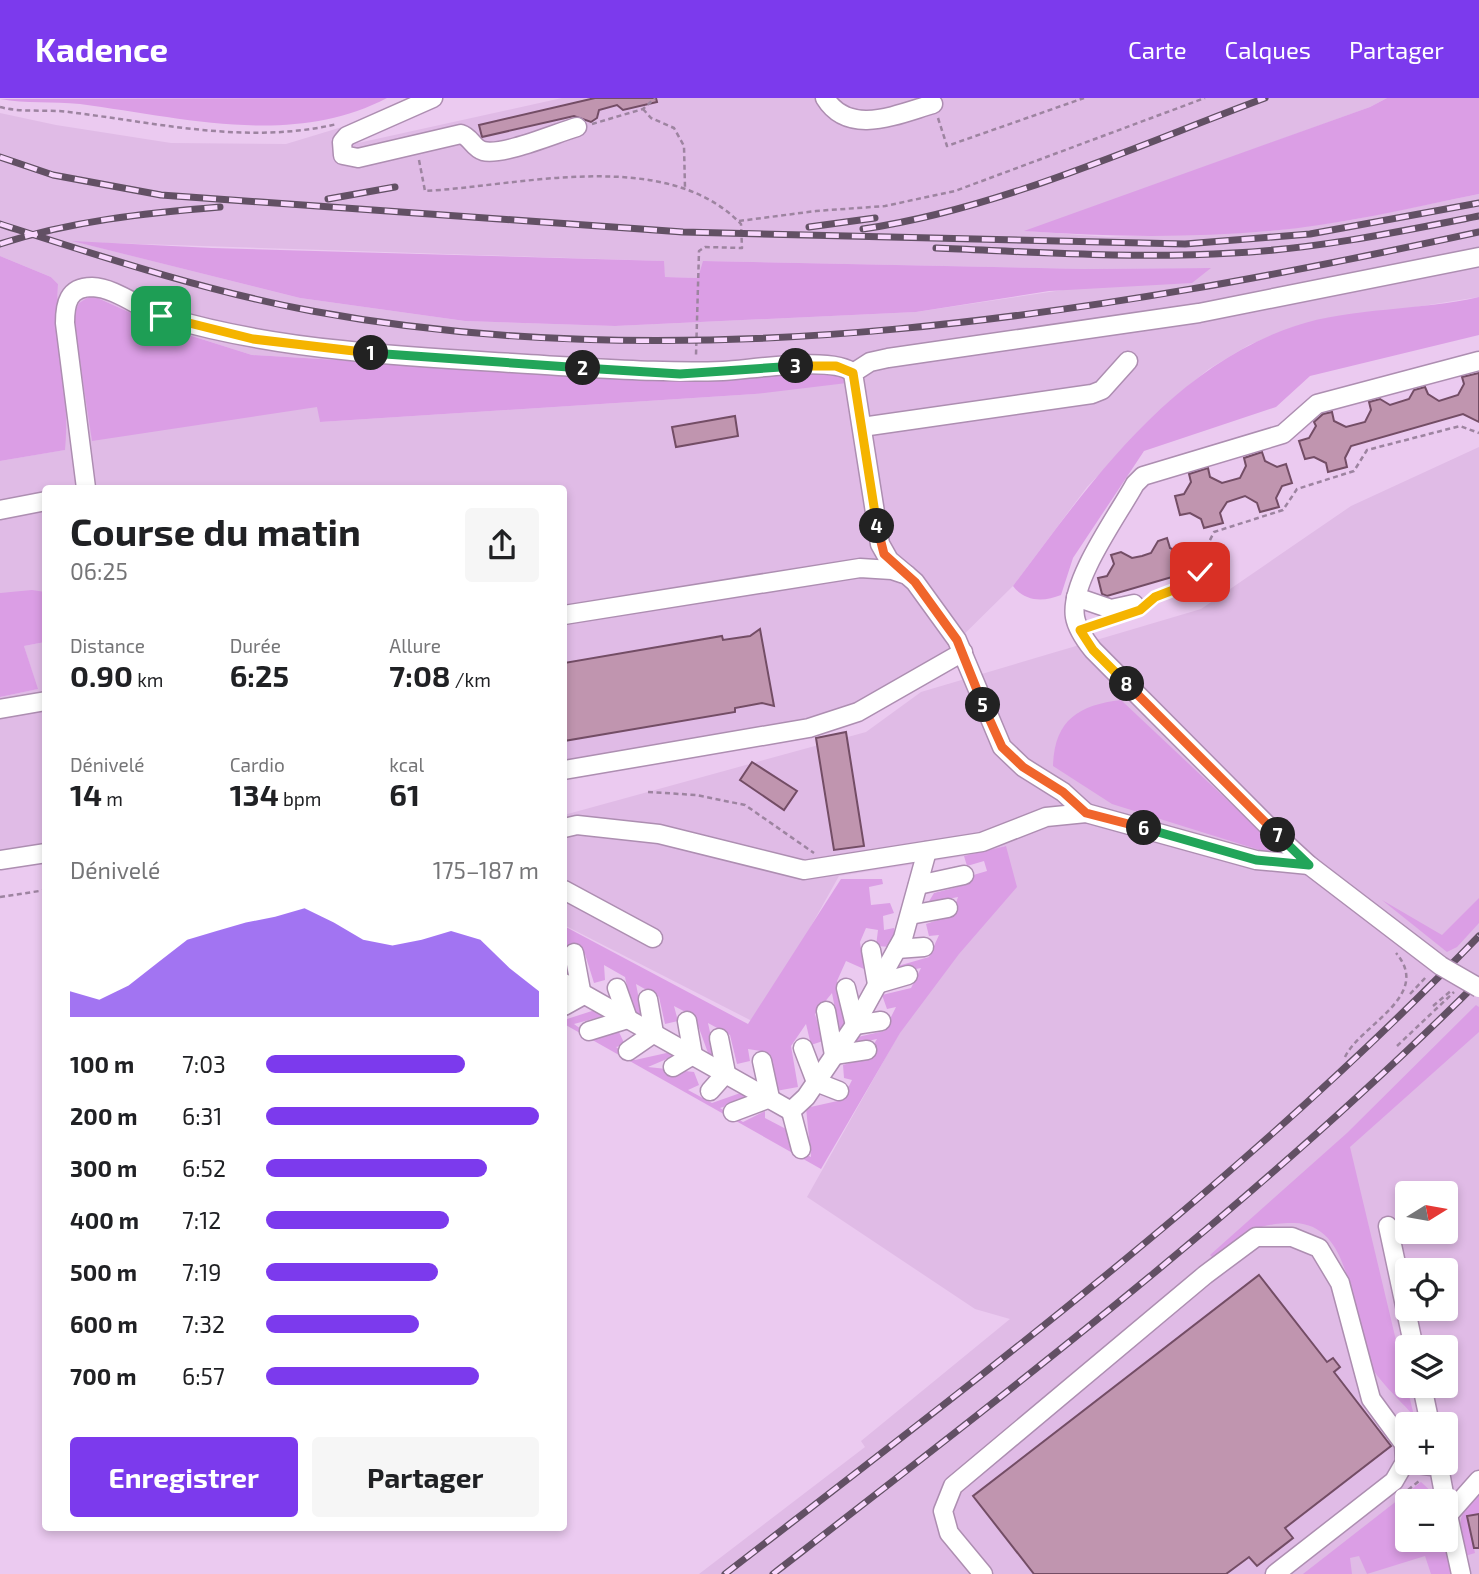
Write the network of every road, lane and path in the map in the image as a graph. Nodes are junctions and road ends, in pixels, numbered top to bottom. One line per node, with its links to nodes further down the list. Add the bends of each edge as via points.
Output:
1 (433, 98): 11 (street, via 355,131 342,142 341,149 348,158 358,158)
2 (656, 98): 8 (path)
3 (825, 98): 6 (street, via 836,112 858,120)
4 (1084, 98): 6 (path, via 947,146)
5 (1205, 98): 13 (path, via 955,191 885,206)
6 (933, 104)
7 (0, 107): 9 (path, via 234,135)
8 (643, 109): 10 (path); 12 (path, via 674,128 684,146)
9 (337, 124)
10 (577, 127): 11 (street, via 489,152 461,134)
11 (414, 144): 12 (path, via 425,191 590,177)
12 (685, 188): 13 (path, via 719,204)
13 (739, 221): 17 (path, via 742,248 705,247 699,251 695,339)
14 (1479, 257): 18 (street, via 1199,313 888,358)
15 (1128, 361): 19 (street, via 1102,390 1092,394)
16 (1479, 361): 25 (street, via 1317,404 1283,434 1143,476)
17 (702, 372): 18 (street, via 807,365 836,366); 21 (street, via 460,361 253,339 161,316 91,287 65,302)
18 (853, 373): 19 (street)
19 (862, 427): 24 (street, via 880,544 889,561)
20 (1479, 433): 26 (path, via 1460,426 1367,450 1354,471 1297,489 1283,510 1214,532 1194,582)
21 (86, 485)
22 (42, 501): 23 (street)
23 (0, 510)
24 (907, 575): 27 (street, via 860,568); 28 (street, via 950,629)
25 (1076, 597): 26 (street, via 1111,609); 38 (street, via 1075,617 1093,650)
26 (1139, 606)
27 (567, 615)
28 (962, 652): 31 (street, via 885,698 833,721); 33 (street, via 1002,747)
29 (42, 702): 30 (street)
30 (0, 709)
31 (567, 769)
32 (648, 792): 39 (path, via 745,804)
33 (1086, 813): 35 (street, via 1046,817 982,842); 38 (street, via 1256,860)
34 (567, 827): 39 (street, via 659,834 804,870)
35 (927, 851): 39 (street); 41 (street)
36 (42, 854): 37 (street)
37 (0, 860)
38 (1309, 865): 53 (street)
39 (833, 867)
40 (964, 875): 41 (street)
41 (918, 885): 46 (street)
42 (42, 891): 44 (path)
43 (567, 892): 47 (street)
44 (0, 897)
45 (948, 908): 46 (street)
46 (910, 915): 50 (street)
47 (653, 939)
48 (924, 947): 50 (street)
49 (1390, 947): 79 (path, via 1406,969 1402,993)
50 (897, 949): 55 (street)
51 (871, 950): 55 (street)
52 (573, 953): 61 (street)
53 (1436, 968): 59 (street, bridge); 60 (path)
54 (908, 975): 55 (street)
55 (877, 984): 69 (street)
56 (567, 985): 61 (street)
57 (617, 988): 66 (street)
58 (846, 988): 69 (street)
59 (1479, 988)
60 (1410, 994)
61 (582, 996): 63 (street); 66 (street)
62 (648, 999): 71 (street)
63 (567, 1004)
64 (1433, 1006): 73 (path, via 1459,986)
65 (826, 1011): 78 (street)
66 (628, 1019): 70 (street); 71 (street)
67 (687, 1021): 77 (street)
68 (881, 1021): 69 (street)
69 (855, 1025): 78 (street)
70 (589, 1031)
71 (654, 1033): 76 (street); 77 (street)
72 (719, 1038): 82 (street)
73 (1397, 1046)
74 (803, 1048): 83 (street)
75 (867, 1050): 78 (street)
76 (628, 1051)
77 (693, 1055): 81 (street); 82 (street)
78 (834, 1055): 83 (street)
79 (1345, 1057)
80 (762, 1061): 86 (street)
81 (673, 1067)
82 (726, 1073): 84 (street); 86 (street)
83 (816, 1082): 85 (street); 87 (street)
84 (710, 1091)
85 (839, 1091)
86 (770, 1098): 87 (street); 88 (street)
87 (791, 1111): 89 (street)
88 (733, 1112)
89 (802, 1149)
90 (1388, 1226): 91 (street)
91 (1411, 1335)
92 (1395, 1429): 97 (street, via 1371,1399 1340,1283 1319,1248 1292,1237 1256,1237 953,1486 943,1511 949,1533)
93 (1398, 1475): 98 (street)
94 (1479, 1480): 95 (street)
95 (1458, 1504)
96 (1456, 1552): 99 (street)
97 (984, 1574)
98 (1275, 1574)
99 (1461, 1574)

